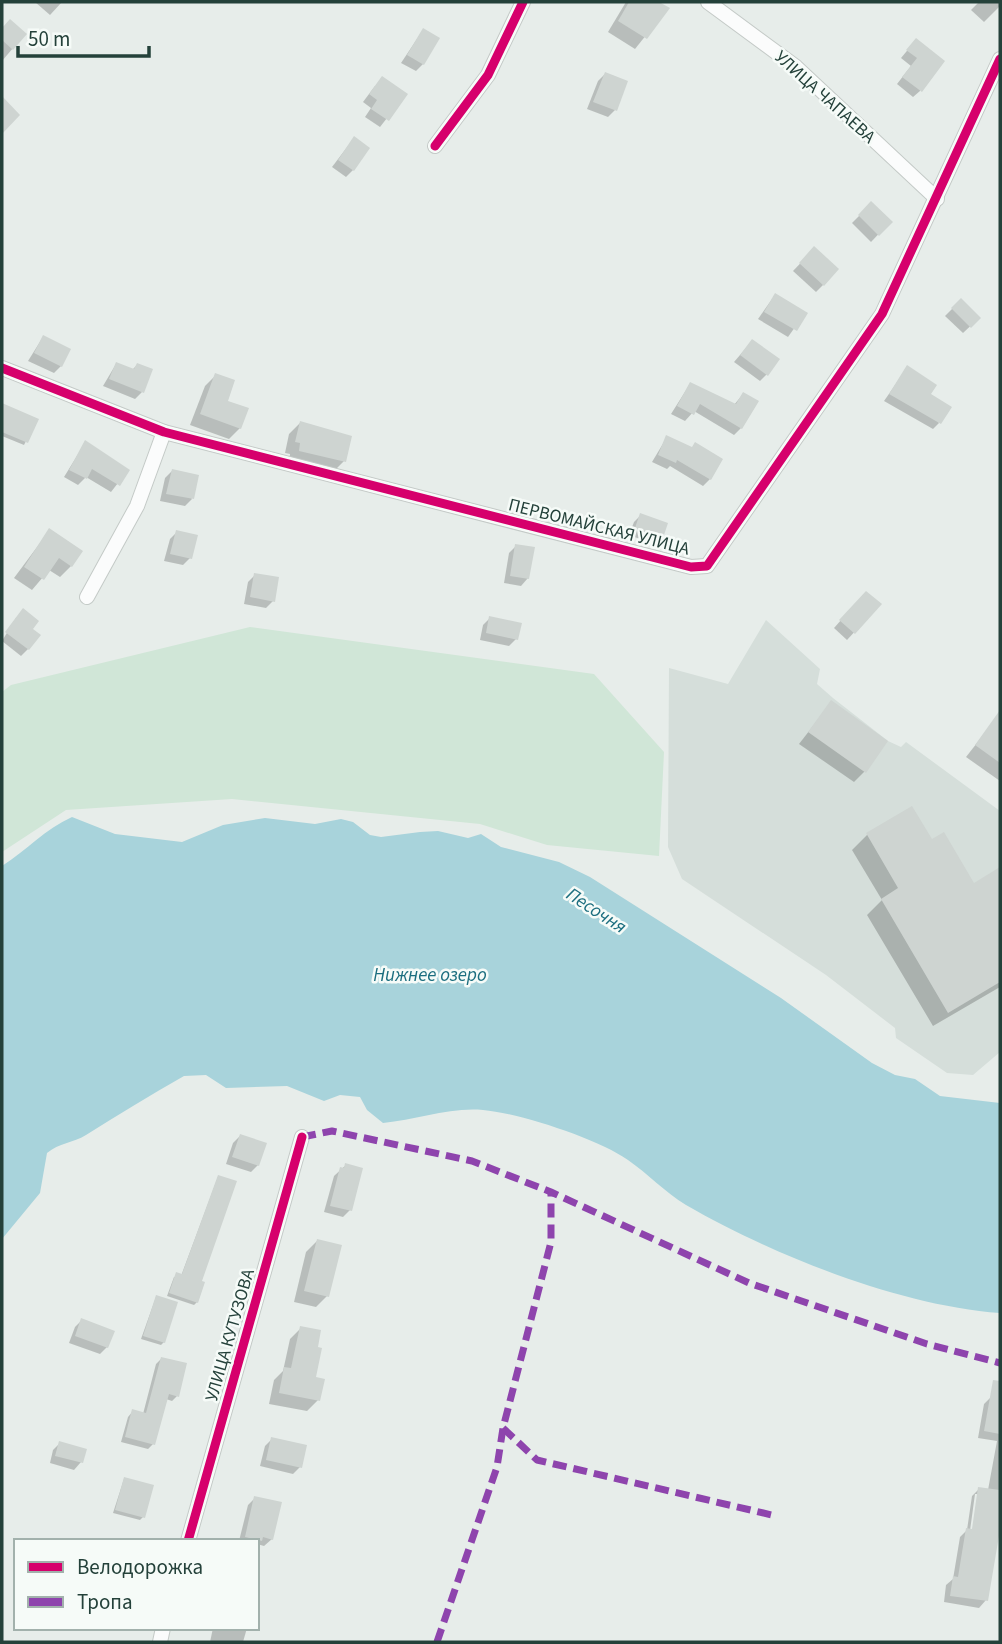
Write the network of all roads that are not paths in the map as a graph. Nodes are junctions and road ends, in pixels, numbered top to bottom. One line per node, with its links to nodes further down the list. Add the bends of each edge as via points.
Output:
1 (523, 2): 4 (street, via 488,75)
2 (708, 2): 5 (street, УЛИЦА ЧАПАЕВА, via 796,67)
3 (1000, 59): 5 (street, ПЕРВОМАЙСКАЯ УЛИЦА)
4 (435, 146)
5 (937, 199): 7 (street, ПЕРВОМАЙСКАЯ УЛИЦА, via 882,314 707,566 678,564)
6 (2, 368): 7 (street, ПЕРВОМАЙСКАЯ УЛИЦА)
7 (164, 432): 8 (street, via 137,506)
8 (87, 597)
9 (302, 1137): 10 (street, УЛИЦА КУТУЗОВА)
10 (189, 1539)

